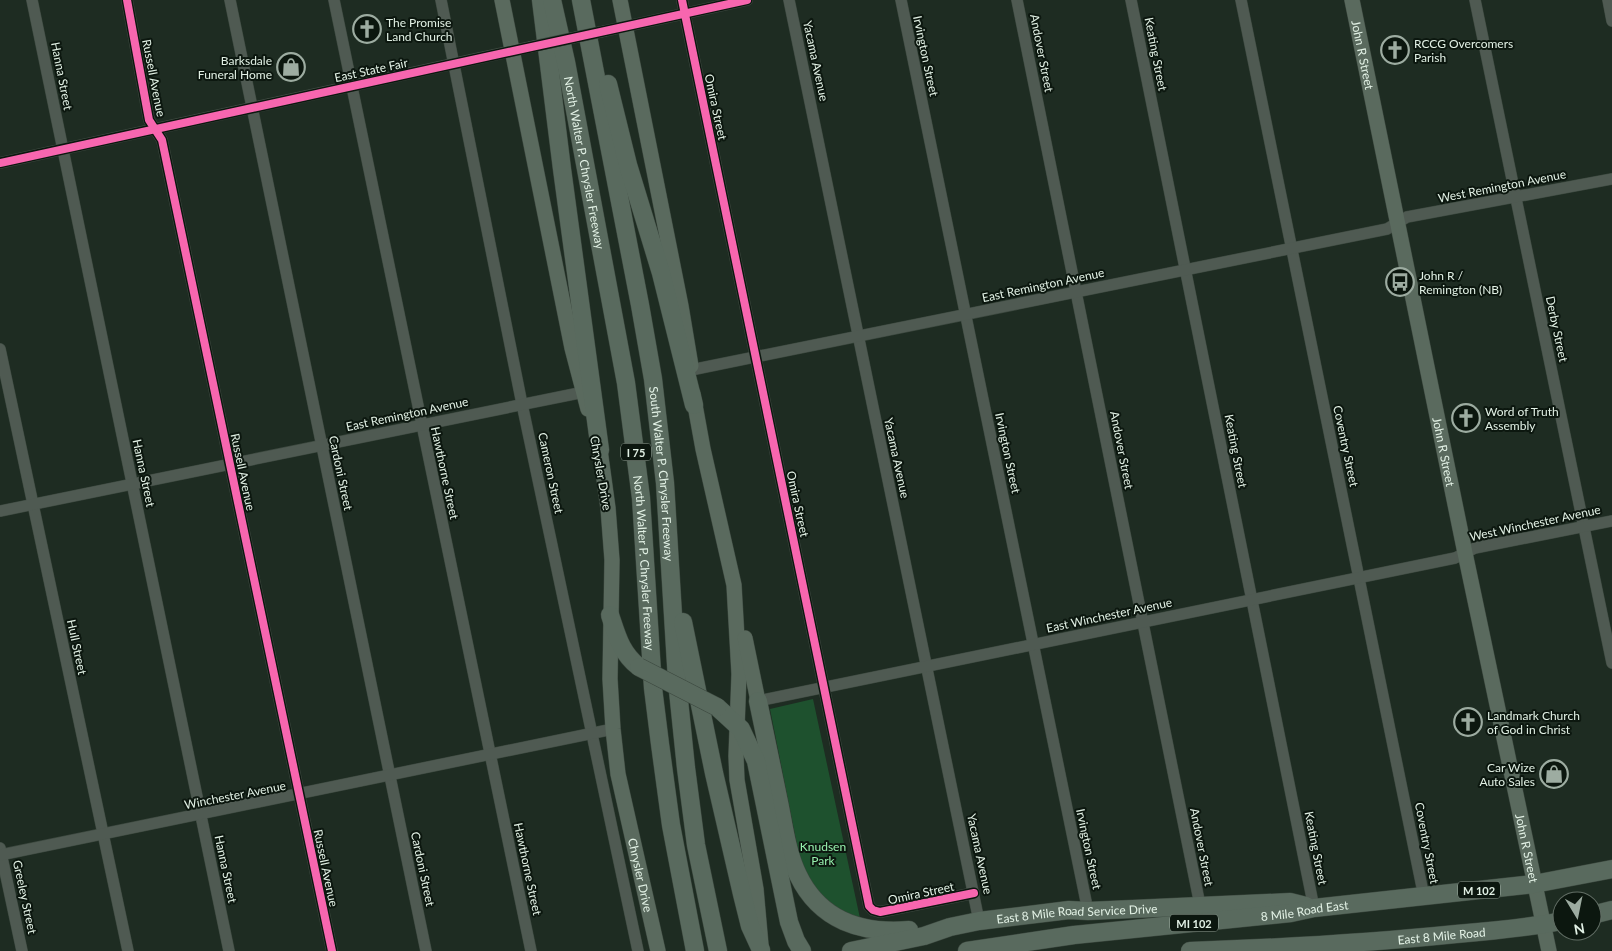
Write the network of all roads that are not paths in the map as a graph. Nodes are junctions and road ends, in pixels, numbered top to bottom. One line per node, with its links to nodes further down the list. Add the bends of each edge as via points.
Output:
1 (32, 0): 30 (street, Hanna Street)
2 (127, 0): 29 (street, Russell Avenue, via 149,120)
3 (230, 0): 28 (street, Cardoni Street)
4 (334, 0): 27 (street, Hawthorne Street)
5 (441, 0): 26 (street, Cameron Street)
6 (502, 0): 25 (main road, Chrysler Drive)
7 (541, 0): 48 (highway)
8 (552, 0): 97 (highway, North Walter P. Chrysler Freeway / I 75, via 626,383 641,498 658,735)
9 (581, 0): 22 (highway, South Walter P. Chrysler Freeway / I 75)
10 (620, 0): 24 (main road)
11 (682, 0): 21 (street, Omira Street)
12 (747, 0): 21 (street, East State Fair)
13 (789, 0): 39 (street, Yacama Avenue)
14 (901, 0): 38 (street, Irvington Street)
15 (1017, 0): 37 (street, Andover Street)
16 (1130, 0): 36 (street, Keating Street)
17 (1241, 0): 35 (street, Coventry Street)
18 (1352, 0): 34 (main road, John R Street)
19 (1475, 0): 33 (street, Derby Street)
20 (1608, 0): 23 (street)
21 (685, 13): 24 (street, East State Fair); 41 (street, Omira Street)
22 (585, 19): 45 (highway, via 597,41); 57 (highway, South Walter P. Chrysler Freeway / I 75, via 653,379)
23 (1612, 21)
24 (626, 26): 25 (street, East State Fair, bridge); 42 (main road)
25 (512, 51): 26 (street, East State Fair); 43 (main road, Chrysler Drive, via 572,348)
26 (453, 64): 27 (street, East State Fair); 44 (street, Cameron Street)
27 (351, 86): 28 (street, East State Fair); 46 (street, Hawthorne Street)
28 (251, 108): 29 (street, East State Fair); 47 (street, Cardoni Street)
29 (156, 128): 30 (street, East State Fair); 49 (street, Russell Avenue, via 162,140)
30 (62, 149): 31 (street, East State Fair); 50 (street, Hanna Street)
31 (0, 163)
32 (1612, 179): 33 (street, West Remington Avenue)
33 (1516, 197): 34 (street, West Remington Avenue, via 1407,217); 54 (street, Derby Street)
34 (1398, 223): 35 (street, East Remington Avenue, via 1387,229); 55 (main road, John R Street)
35 (1292, 248): 36 (street, East Remington Avenue); 56 (street, Coventry Street)
36 (1185, 270): 37 (street, East Remington Avenue); 59 (street, Keating Street)
37 (1076, 292): 38 (street, East Remington Avenue); 61 (street, Andover Street)
38 (965, 315): 39 (street, East Remington Avenue); 62 (street, Irvington Street)
39 (858, 336): 41 (street, East Remington Avenue); 64 (street, Yacama Avenue)
40 (0, 349): 51 (street, Hull Street)
41 (756, 357): 42 (street, East Remington Avenue); 65 (street, Omira Street)
42 (691, 370): 45 (main road)
43 (584, 392): 44 (street, East Remington Avenue); 48 (main road, Chrysler Drive)
44 (522, 404): 46 (street, East Remington Avenue); 69 (street, Cameron Street)
45 (694, 405): 58 (main road)
46 (421, 425): 47 (street, East Remington Avenue); 70 (street, Hawthorne Street)
47 (321, 446): 49 (street, East Remington Avenue); 71 (street, Cardoni Street)
48 (600, 450): 60 (main road, Chrysler Drive, via 612,560)
49 (230, 464): 50 (street, East Remington Avenue); 72 (street, Russell Avenue)
50 (132, 484): 51 (street, East Remington Avenue); 73 (street, Hanna Street)
51 (32, 504): 52 (street, East Remington Avenue); 74 (street, Hull Street)
52 (0, 511)
53 (1612, 521): 54 (street, West Winchester Avenue)
54 (1584, 526): 55 (street, West Winchester Avenue, via 1475,548); 63 (street, Derby Street)
55 (1465, 554): 56 (street, East Winchester Avenue); 77 (main road, John R Street)
56 (1360, 578): 59 (street, East Winchester Avenue); 79 (street, Coventry Street)
57 (672, 580): 88 (highway, via 750,926); 98 (highway, South Walter P. Chrysler Freeway / I 75, via 677,681 686,768 696,845)
58 (734, 585): 66 (main road); 67 (main road, via 740,674)
59 (1252, 600): 61 (street, East Winchester Avenue); 81 (street, Keating Street)
60 (610, 615): 67 (highway, bridge, via 622,649 631,660 717,708); 68 (main road, Chrysler Drive)
61 (1143, 622): 62 (street, East Winchester Avenue); 80 (street, Andover Street)
62 (1034, 645): 64 (street, East Winchester Avenue); 82 (street, Irvington Street)
63 (1612, 663)
64 (926, 667): 65 (street, East Winchester Avenue); 78 (street, Yacama Avenue)
65 (824, 687): 66 (street, East Winchester Avenue); 78 (street, Omira Street, via 871,908 880,912)
66 (758, 701): 86 (highway, via 792,858 798,875 814,899 833,915 862,928 896,931)
67 (737, 726): 88 (main road, via 738,789 756,889); 99 (highway, via 749,744 760,776 789,922)
68 (613, 730): 69 (street, Winchester Avenue); 96 (main road, Chrysler Drive, via 618,774)
69 (592, 734): 70 (street, Winchester Avenue); 95 (street, Cameron Street)
70 (490, 756): 71 (street, Winchester Avenue); 94 (street, Hawthorne Street)
71 (390, 776): 72 (street, Winchester Avenue); 93 (street, Cardoni Street)
72 (298, 794): 73 (street, Winchester Avenue); 92 (street, Russell Avenue)
73 (200, 814): 74 (street, Winchester Avenue); 91 (street, Hanna Street)
74 (104, 834): 75 (street, Winchester Avenue); 90 (street, Hull Street)
75 (0, 853): 89 (street, Greeley Street)
76 (1612, 869): 77 (highway, M 102)
77 (1534, 884): 79 (highway, 8 Mile Road East / M 102); 85 (main road, John R Street)
78 (974, 893): 83 (street, Yacama Avenue)
79 (1424, 897): 81 (highway, 8 Mile Road East / M 102)
80 (1200, 905): 81 (highway, East 8 Mile Road Service Drive, via 1290,902); 82 (highway, East 8 Mile Road Service Drive)
81 (1314, 908): 101 (highway, 8 Mile Road East / MI 102, via 1074,935)
82 (1088, 911): 83 (highway, East 8 Mile Road Service Drive, via 1069,910)
83 (979, 921): 86 (highway, East 8 Mile Road Service Drive)
84 (1552, 923): 85 (highway, East 8 Mile Road)
85 (1543, 925): 87 (highway, East 8 Mile Road); 104 (main road, John R Street)
86 (954, 926): 100 (highway, via 924,936)
87 (1426, 937): 102 (highway, East 8 Mile Road / MI 102); 103 (highway)
88 (762, 950)
89 (22, 951)
90 (128, 951)
91 (229, 951)
92 (332, 951)
93 (426, 951)
94 (531, 951)
95 (638, 951)
96 (658, 951)
97 (695, 951)
98 (718, 951)
99 (802, 951)
100 (851, 951)
101 (967, 951)
102 (1190, 951)
103 (1364, 951)
104 (1549, 951)

